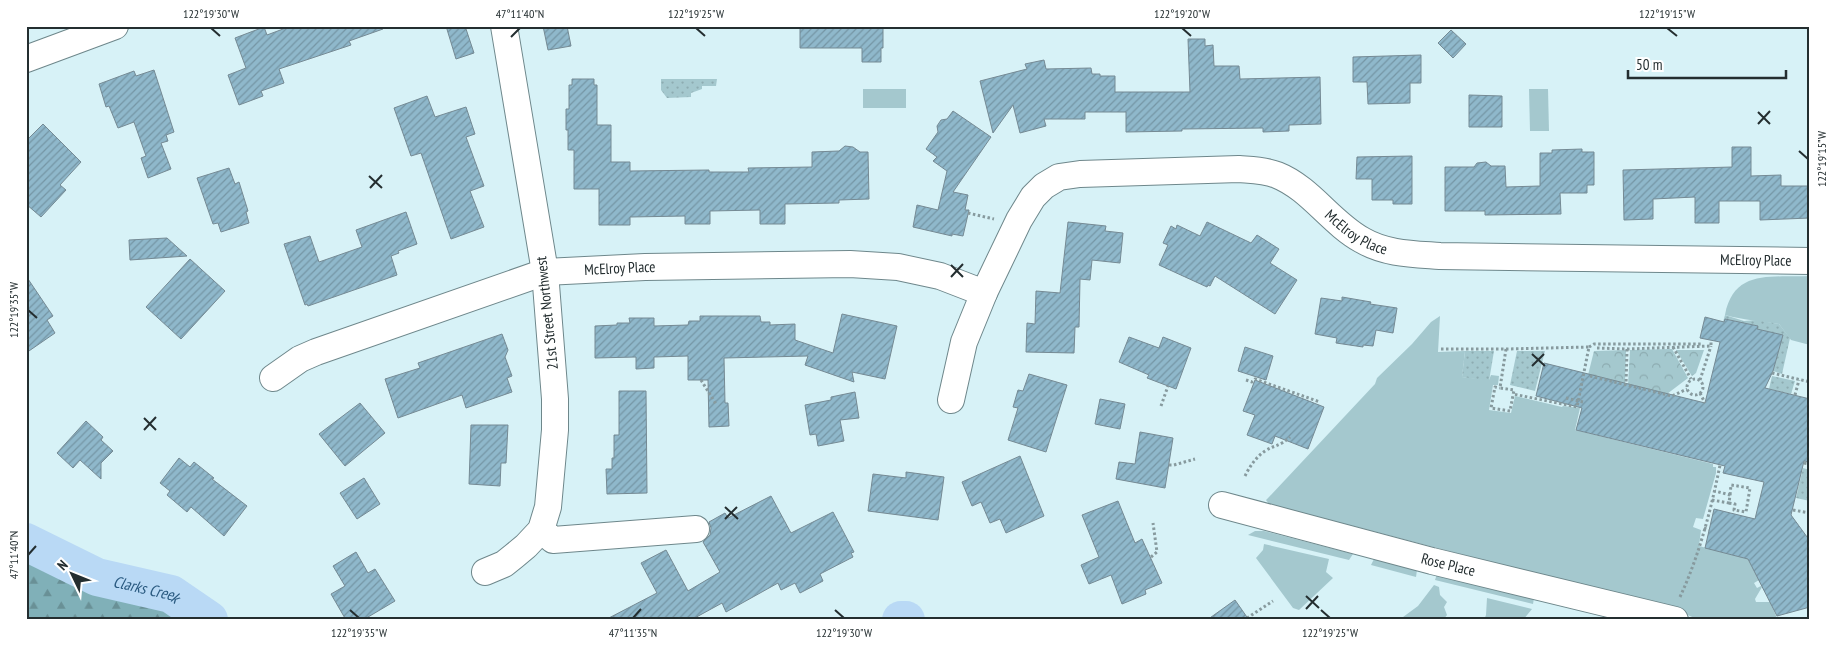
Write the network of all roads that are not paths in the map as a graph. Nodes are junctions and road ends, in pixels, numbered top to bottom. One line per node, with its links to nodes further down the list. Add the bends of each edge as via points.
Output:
1 (116, 26): 3 (street)
2 (504, 26): 5 (street, 21st Street Northwest)
3 (26, 59)
4 (1810, 260): 6 (street, McElroy Place, via 1396,253 1361,240 1277,174 1239,169 1080,174 1059,177 1033,197)
5 (545, 272): 6 (street, McElroy Place, via 850,264 898,267 940,276); 7 (street, McElroy Place, via 316,352); 10 (street, 21st Street Northwest, via 555,422 548,506)
6 (984, 293): 8 (street, McElroy Place, via 964,342)
7 (273, 378)
8 (951, 400)
9 (1222, 505): 13 (street, Rose Place, via 1459,568)
10 (541, 530): 11 (street, via 553,540); 12 (street, 21st Street Northwest, via 514,556)
11 (696, 530)
12 (486, 572)
13 (1673, 619)

